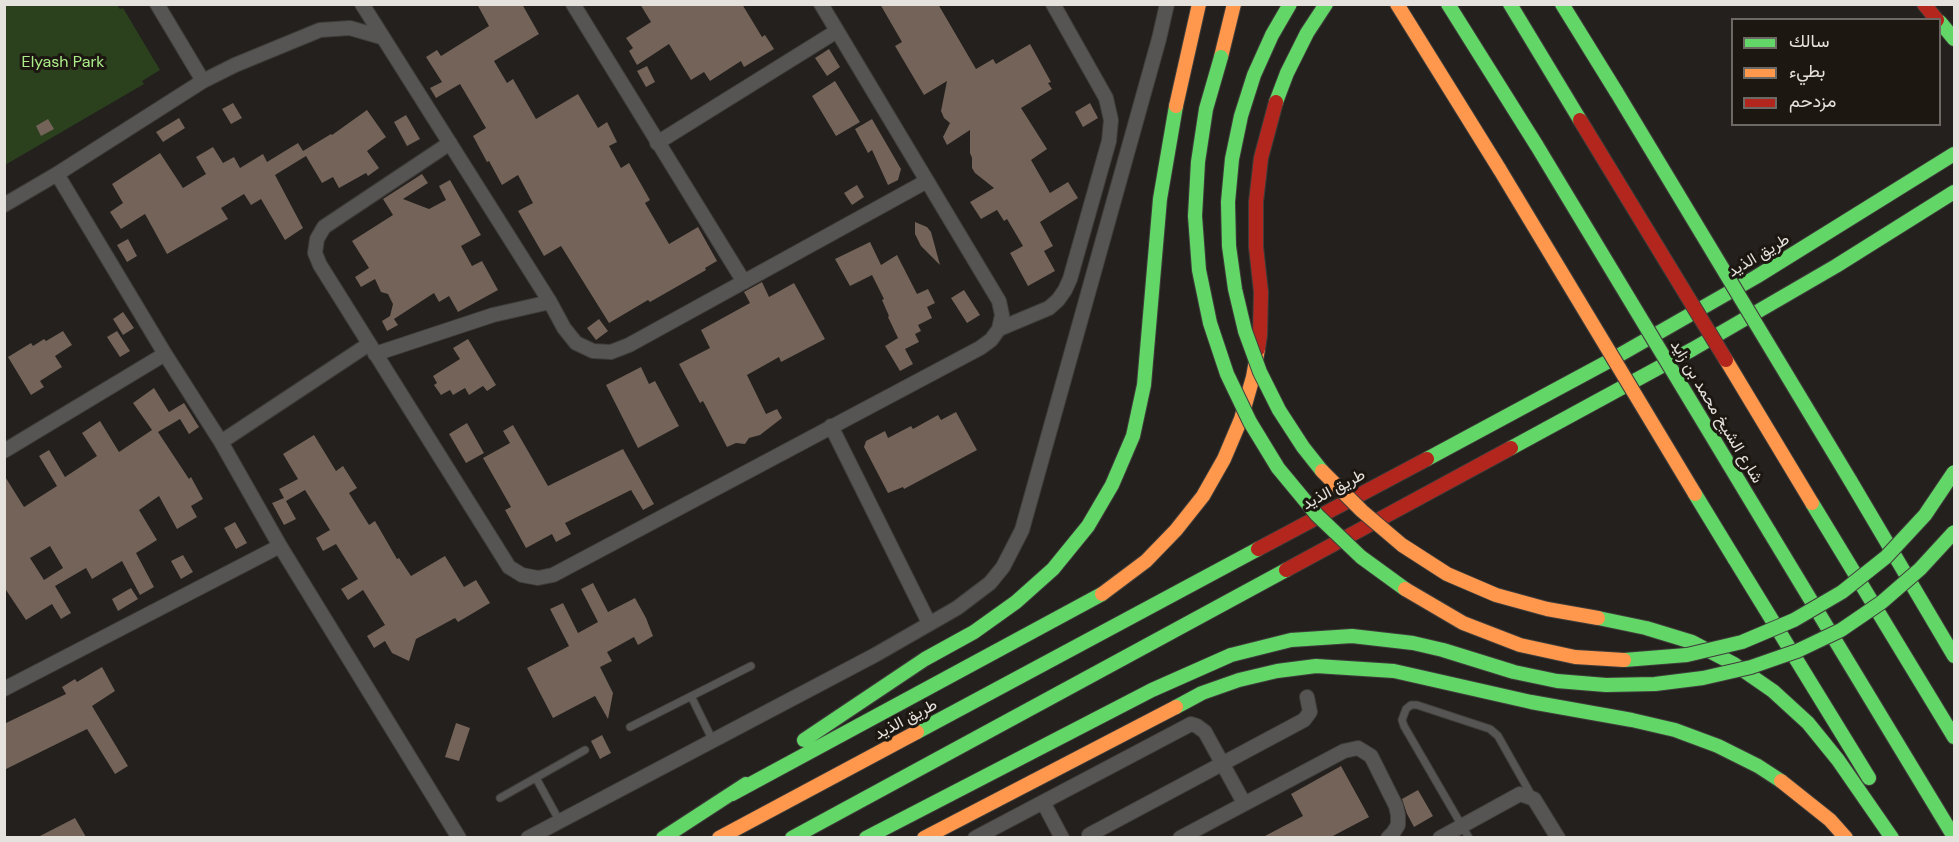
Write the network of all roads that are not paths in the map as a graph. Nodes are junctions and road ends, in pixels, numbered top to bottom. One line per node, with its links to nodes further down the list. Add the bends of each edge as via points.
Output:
1 (157, 4): 21 (street)
2 (362, 4): 19 (street)
3 (573, 4): 23 (street)
4 (821, 4): 18 (street)
5 (1053, 4): 31 (street, via 1106,98 1111,120 1109,141 1065,290 1049,308)
6 (1167, 4): 40 (street, via 1022,530 990,583)
7 (1199, 4): 52 (highway, via 1160,199 1149,329 1133,436 1112,485 1088,526 1053,569 1016,602 859,702)
8 (1234, 4): 37 (highway, bridge, via 1206,109 1197,162 1199,270 1210,322 1227,374 1278,468 1317,515 1361,557 1410,593 1463,623 1520,645 1575,657 1631,660 1687,655 1742,642 1794,620 1842,592 1886,557 1925,515)
9 (1290, 4): 74 (highway, bridge, via 1272,35 1244,106 1232,159 1229,246 1245,331 1260,372 1303,447 1362,511 1402,545 1447,574 1496,596 1646,628 1692,642 1734,664 1773,691 1808,723)
10 (1326, 4): 52 (highway, via 1287,73 1271,115 1256,202 1261,292 1260,335 1253,377 1241,419 1203,496 1146,561 1112,588)
11 (1397, 4): 75 (highway, bridge, via 1855,753)
12 (1448, 4): 76 (highway, شارع الشيخ محمد بن زايد, bridge)
13 (1510, 4): 47 (highway, bridge)
14 (1562, 4): 41 (highway, bridge)
15 (1924, 4): 16 (highway)
16 (1936, 18)
17 (1941, 24): 20 (highway)
18 (837, 31): 23 (street); 26 (street)
19 (381, 37): 21 (street, via 350,28 320,30); 22 (street)
20 (1954, 39)
21 (203, 81): 25 (street)
22 (450, 143): 30 (street); 32 (street, via 335,218 317,239 315,253 320,265)
23 (657, 143): 29 (street)
24 (1954, 154): 64 (highway, طريق الذيد, via 1766,271 1609,361)
25 (57, 174): 28 (street); 33 (street)
26 (927, 181): 29 (street); 31 (street, via 999,301)
27 (1954, 192): 65 (highway, via 1693,349)
28 (4, 205)
29 (744, 282): 30 (street, via 611,352 593,351 576,343)
30 (549, 302): 32 (street)
31 (999, 328): 34 (street, via 980,348)
32 (372, 349): 34 (street, via 509,567 538,578 553,575); 35 (street)
33 (165, 354): 35 (street); 36 (street)
34 (831, 426): 40 (street)
35 (222, 442): 39 (street)
36 (4, 451)
37 (1954, 472)
38 (1954, 532): 66 (highway, bridge, via 1882,602 1841,630 1751,667 1703,678 1616,685 1557,681 1413,642 1352,636 1291,640 1232,655 1152,690)
39 (280, 546): 43 (street); 61 (street)
40 (929, 623): 48 (street)
41 (1954, 656)
42 (750, 666): 44 (lane)
43 (4, 689)
44 (691, 696): 46 (lane); 48 (lane)
45 (1307, 698): 50 (street, via 1307,718)
46 (630, 727)
47 (1954, 737)
48 (713, 741): 57 (street)
49 (585, 750): 51 (lane)
50 (1223, 764): 55 (street, via 1205,732 1191,724); 56 (street); 59 (street)
51 (536, 778): 53 (lane); 57 (lane)
52 (732, 794): 63 (highway)
53 (500, 798)
54 (1534, 798): 58 (street, via 1515,796); 58 (lane, via 1490,729 1411,705 1403,714 1404,726); 72 (street)
55 (1043, 802): 60 (street); 68 (street)
56 (1244, 803): 69 (street); 70 (street, via 1344,751 1358,748 1371,756 1396,806 1398,825)
57 (560, 822): 62 (street)
58 (1465, 832): 71 (street)
59 (1089, 835)
60 (980, 836)
61 (459, 837)
62 (528, 837)
63 (663, 837)
64 (719, 837)
65 (792, 837)
66 (866, 837)
67 (924, 837): 73 (highway, via 1202,693 1248,677 1316,666 1394,671 1675,730 1758,766 1795,791)
68 (1062, 837)
69 (1180, 837)
70 (1388, 837)
71 (1440, 837)
72 (1558, 837)
73 (1846, 837)
74 (1892, 837)
75 (1902, 837)
76 (1954, 837)

